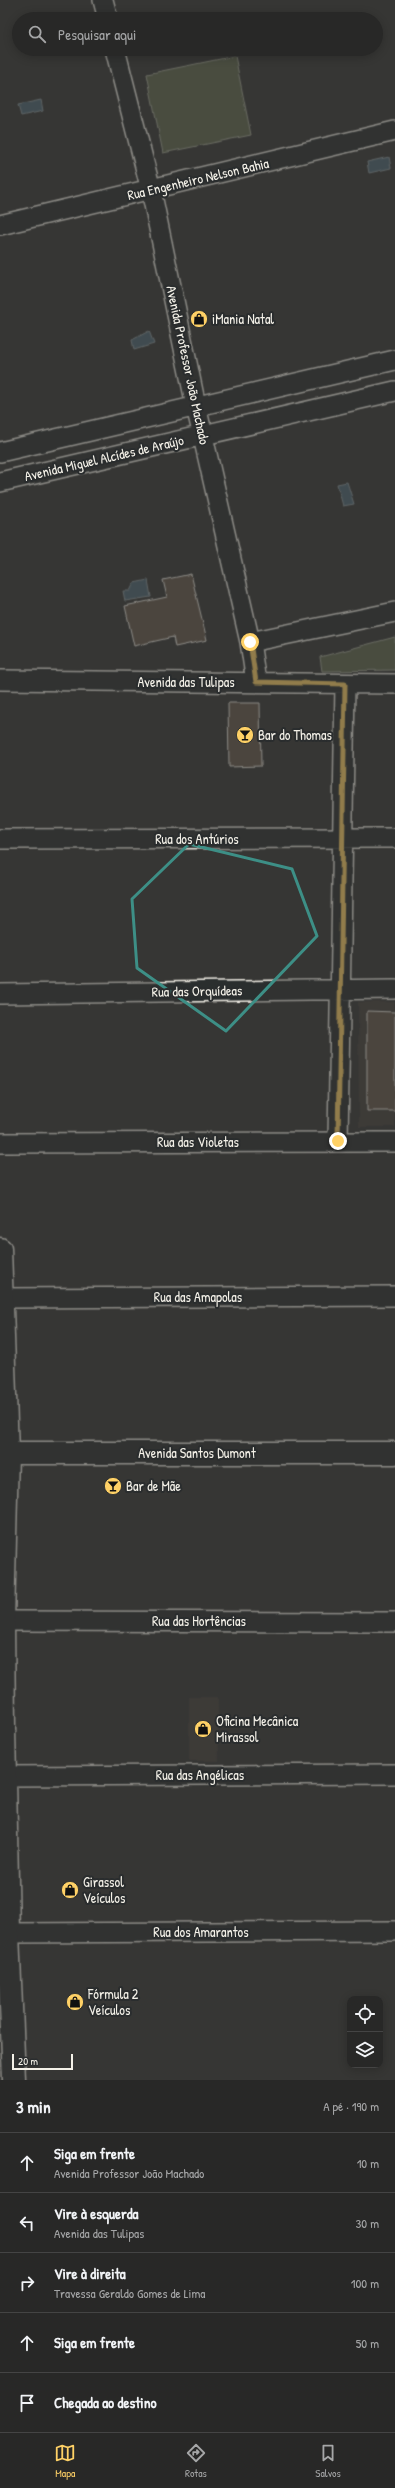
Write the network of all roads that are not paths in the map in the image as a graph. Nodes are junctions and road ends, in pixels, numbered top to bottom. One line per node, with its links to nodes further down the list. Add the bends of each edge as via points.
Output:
1 (103, 0): 2 (street)
2 (106, 12)
3 (117, 56): 5 (street, Avenida Professor João Machado)
4 (395, 131): 5 (street, Rua Engenheiro Nelson Bahia)
5 (151, 190): 6 (street, Rua Engenheiro Nelson Bahia); 9 (street, Avenida Professor João Machado)
6 (0, 225)
7 (395, 360): 9 (street, Avenida Miguel Alcídes de Araújo)
8 (395, 391): 10 (street, Avenida Miguel Alcídes de Araújo)
9 (196, 406): 10 (street, Avenida Professor João Machado); 11 (street, Avenida Miguel Alcídes de Araújo)
10 (204, 436): 12 (street, Avenida Miguel Alcídes de Araújo); 14 (street, Avenida Professor João Machado)
11 (0, 452)
12 (0, 482)
13 (395, 612): 14 (street)
14 (250, 642): 16 (street, Avenida Professor João Machado)
15 (0, 680): 16 (street, Avenida das Tulipas)
16 (256, 682): 17 (street, Avenida das Tulipas)
17 (345, 684): 18 (street, Avenida das Tulipas); 19 (street)
18 (395, 684)
19 (344, 838): 20 (street, Rua dos Antúrios); 21 (street, Rua dos Antúrios); 22 (street)
20 (395, 838)
21 (0, 839)
22 (341, 988): 23 (street, Rua das Orquídeas); 24 (street, Rua das Orquídeas); 25 (street)
23 (395, 989)
24 (0, 994)
25 (338, 1141): 26 (street, Rua das Violetas); 27 (street, Rua das Violetas)
26 (395, 1142)
27 (0, 1143)
28 (0, 1249): 30 (street)
29 (395, 1296): 30 (street, Rua das Amapolas)
30 (2, 1298): 31 (street)
31 (3, 1453): 32 (street, Avenida Santos Dumont); 33 (street)
32 (395, 1453)
33 (3, 1621): 34 (street, Rua das Hortências); 36 (street)
34 (395, 1622)
35 (395, 1774): 36 (street, Rua das Angélicas)
36 (5, 1776): 38 (street)
37 (395, 1931): 38 (street, Rua dos Amarantos)
38 (8, 1933): 39 (street)
39 (14, 2080)

